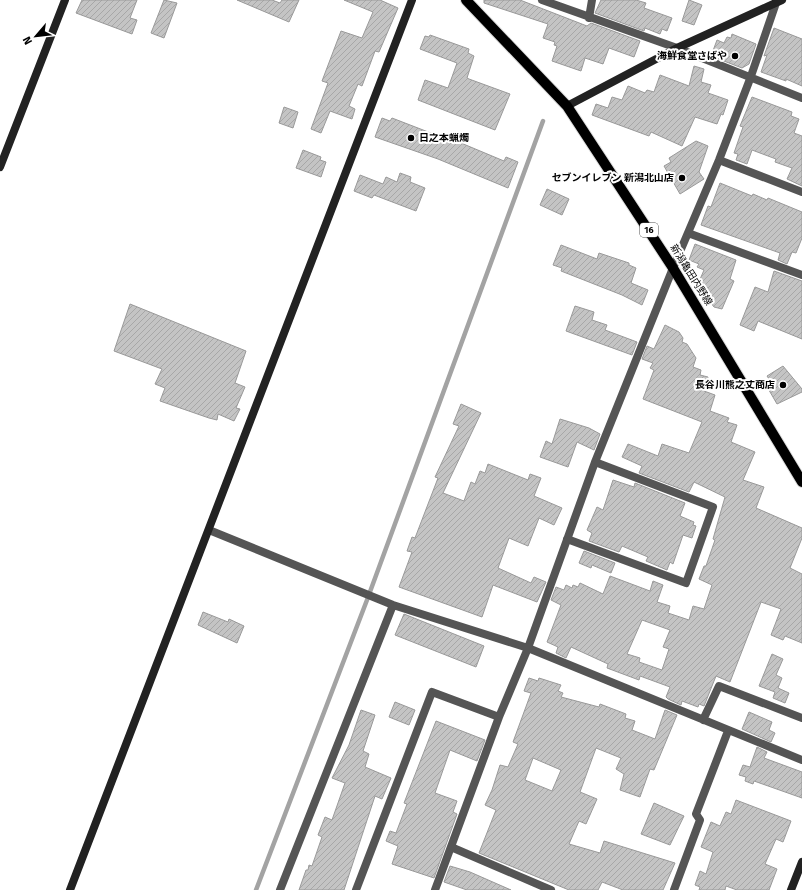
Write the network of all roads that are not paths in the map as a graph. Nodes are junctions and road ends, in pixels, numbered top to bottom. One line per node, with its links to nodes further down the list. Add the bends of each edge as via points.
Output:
1 (65, 0): 13 (street)
2 (412, 0): 20 (street)
3 (466, 0): 11 (main road, 新潟亀田内野線 / 16)
4 (542, 0): 7 (street)
5 (592, 0): 7 (street)
6 (779, 1): 8 (street); 9 (street)
7 (589, 18): 8 (street)
8 (677, 48): 9 (street); 11 (street)
9 (750, 79): 10 (street); 12 (street)
10 (802, 98)
11 (567, 106): 16 (main road, 新潟亀田内野線 / 16)
12 (719, 160): 14 (street); 15 (street)
13 (0, 167)
14 (802, 192)
15 (688, 233): 16 (street); 17 (street)
16 (673, 268): 18 (street); 19 (main road, 新潟亀田内野線 / 16)
17 (802, 275)
18 (595, 462): 21 (street); 21 (street, via 713,507 686,583)
19 (802, 482)
20 (209, 530): 22 (street); 31 (street)
21 (567, 539): 23 (street)
22 (393, 605): 23 (street); 32 (street)
23 (528, 648): 24 (street); 26 (street)
24 (499, 717): 29 (street); 33 (street, via 432,692)
25 (802, 718): 26 (street, via 719,686)
26 (703, 720): 27 (street)
27 (728, 731): 28 (street); 36 (street, via 696,814 700,820)
28 (802, 760)
29 (451, 847): 34 (street); 35 (street)
30 (802, 862): 37 (street)
31 (70, 890)
32 (280, 890)
33 (356, 890)
34 (435, 890)
35 (551, 890)
36 (674, 890)
37 (791, 890)

